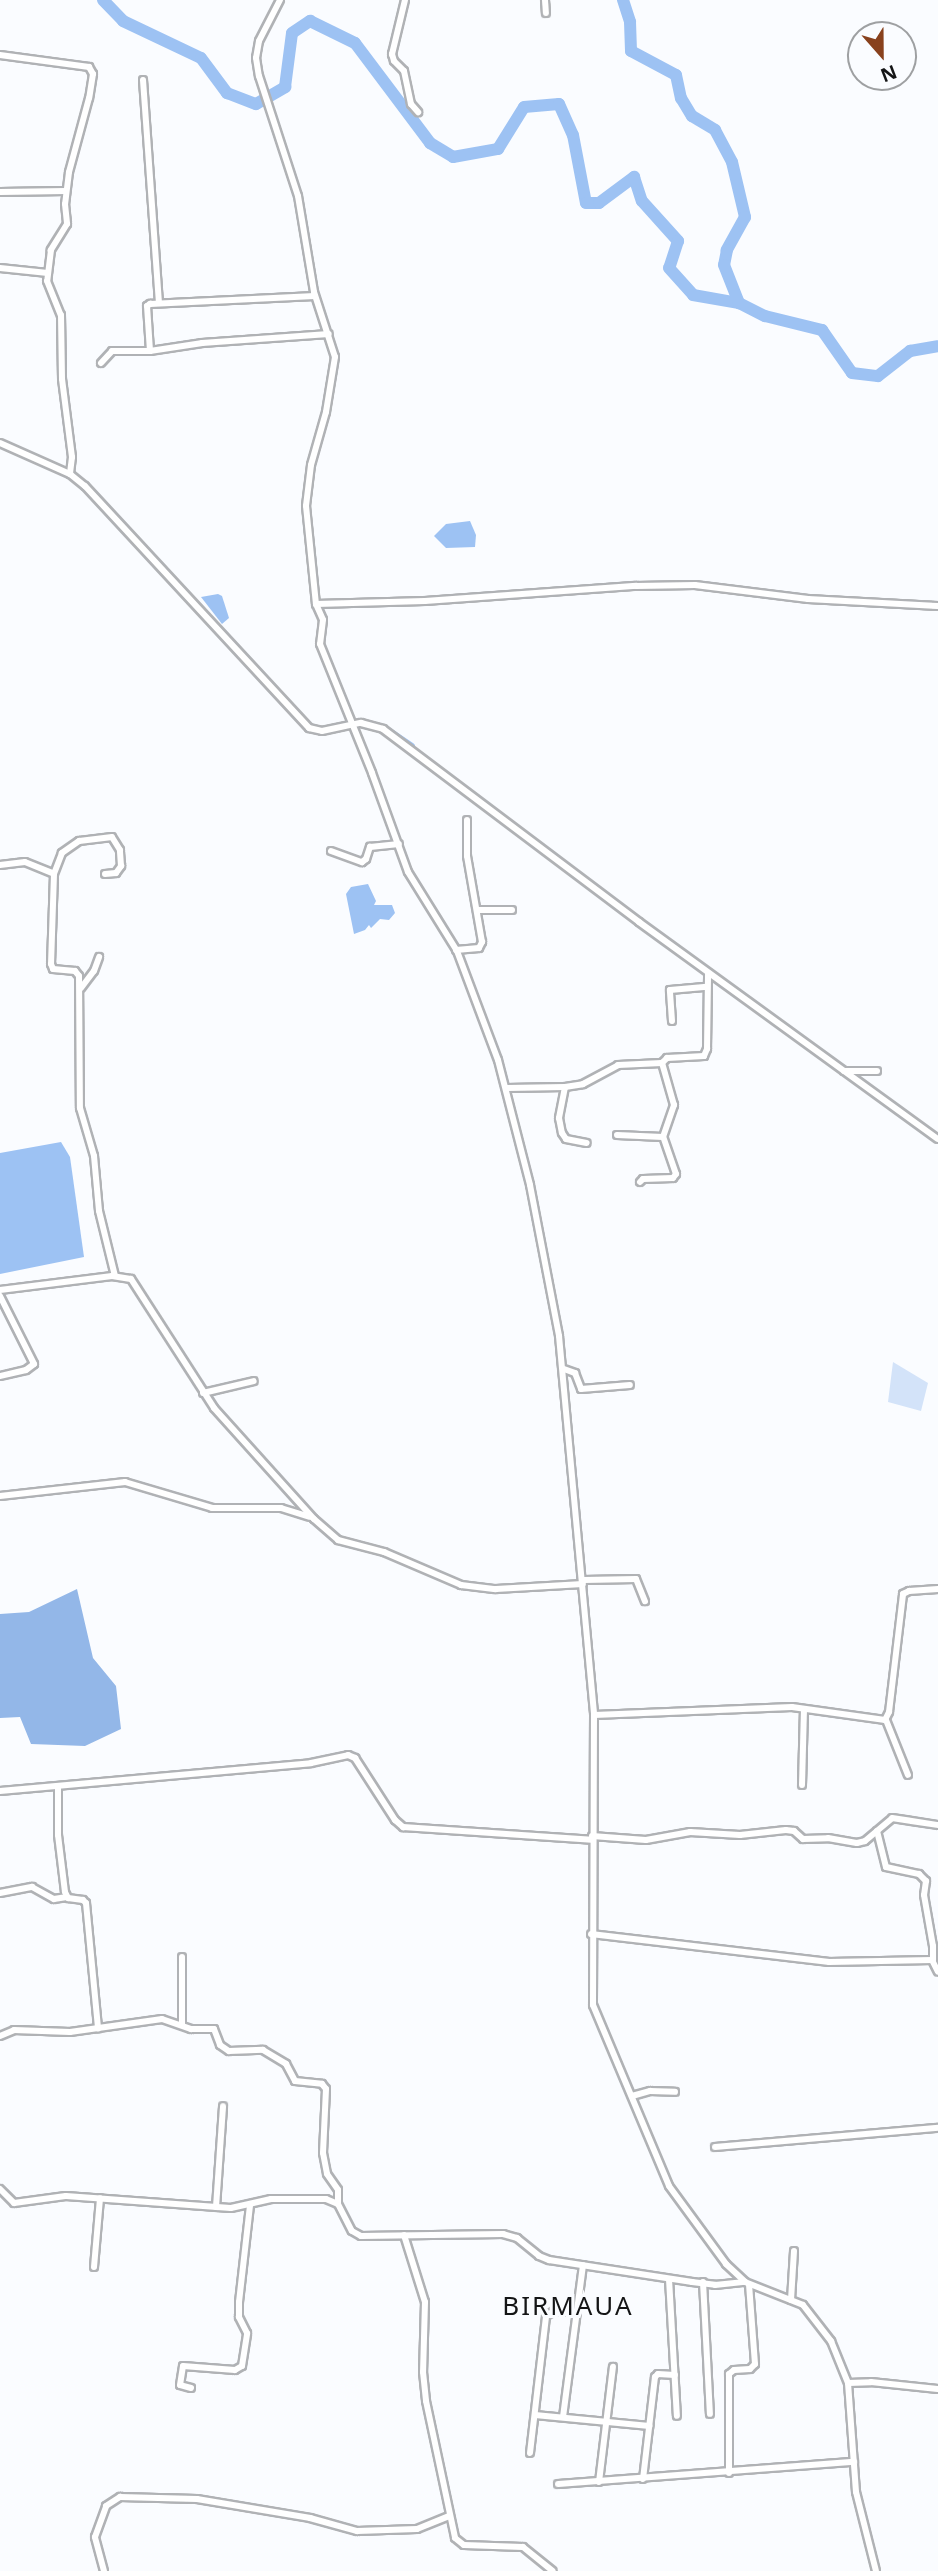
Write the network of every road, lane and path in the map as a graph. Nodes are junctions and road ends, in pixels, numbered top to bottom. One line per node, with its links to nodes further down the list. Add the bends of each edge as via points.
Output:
1 (280, 0): 12 (street, via 259,40 256,58 298,196)
2 (405, 0): 7 (street, via 393,58 404,71 408,99)
3 (545, 0): 4 (street)
4 (546, 13)
5 (0, 55): 8 (street, via 91,69 89,98)
6 (143, 80): 13 (street)
7 (418, 113)
8 (66, 191): 9 (street); 11 (street, via 66,228 54,242)
9 (0, 192)
10 (0, 268): 11 (street)
11 (48, 273): 18 (street, via 48,285 61,314)
12 (315, 296): 13 (street); 14 (street)
13 (159, 302): 15 (street, via 147,306)
14 (329, 334): 15 (street, via 174,345); 19 (street, via 334,369 306,506)
15 (150, 351): 16 (street, via 112,351)
16 (102, 363)
17 (0, 443): 18 (street)
18 (70, 474): 21 (street, via 310,728)
19 (316, 604): 20 (street, via 695,585); 21 (street, via 323,620 320,644)
20 (938, 606)
21 (354, 727): 23 (street); 32 (street, via 374,724 383,729)
22 (467, 820): 28 (street, via 467,856)
23 (399, 844): 24 (street, via 370,847 362,862); 30 (street, via 415,886)
24 (331, 851)
25 (0, 865): 26 (street, via 25,862)
26 (54, 874): 27 (street, via 66,847 106,836 118,844 121,858 118,871); 33 (street, via 51,964 53,969 78,972)
27 (105, 874)
28 (478, 910): 29 (street); 30 (street, via 481,946)
29 (512, 910)
30 (456, 950): 39 (street)
31 (99, 957): 33 (street)
32 (707, 980): 34 (street, via 670,990); 35 (street, via 706,1054 667,1058); 36 (street)
33 (80, 990): 45 (street, via 80,1108 94,1156 99,1211)
34 (672, 1021)
35 (662, 1063): 38 (street, via 618,1065 583,1084); 41 (street, via 674,1105)
36 (844, 1071): 37 (street); 42 (street)
37 (877, 1071)
38 (565, 1087): 39 (street); 43 (street, via 559,1118 562,1133 566,1139)
39 (507, 1088): 48 (street, via 538,1222)
40 (617, 1135): 41 (street)
41 (663, 1137): 44 (street, via 676,1174)
42 (938, 1139)
43 (587, 1143)
44 (640, 1182)
45 (115, 1276): 46 (street); 52 (street, via 127,1276 137,1287)
46 (0, 1290)
47 (0, 1296): 49 (street, via 34,1364)
48 (564, 1369): 51 (street, via 575,1373 581,1389); 55 (street)
49 (0, 1376)
50 (254, 1381): 52 (street)
51 (630, 1384)
52 (203, 1393): 54 (street)
53 (0, 1496): 54 (street, via 128,1483 212,1508 281,1508)
54 (314, 1519): 55 (street, via 345,1544 384,1552 461,1585 496,1589)
55 (583, 1582): 57 (street, via 636,1579); 59 (street)
56 (938, 1589): 60 (street, via 903,1594)
57 (645, 1601)
58 (804, 1710): 59 (street); 60 (street); 62 (street)
59 (594, 1715): 67 (street)
60 (886, 1720): 61 (street)
61 (908, 1774)
62 (802, 1785)
63 (58, 1787): 64 (street); 67 (street, via 311,1763 348,1755 403,1827); 69 (street, via 58,1835)
64 (0, 1791)
65 (938, 1825): 66 (street, via 892,1818)
66 (877, 1831): 67 (street, via 856,1843 803,1839 786,1830 740,1835 690,1832 646,1840); 71 (street, via 886,1867 926,1879 924,1895)
67 (592, 1838): 70 (street)
68 (0, 1893): 69 (street, via 33,1887 54,1899)
69 (67, 1897): 76 (street, via 86,1903)
70 (591, 1934): 73 (street, via 828,1962); 79 (street, via 593,2005)
71 (935, 1940): 73 (street)
72 (182, 1957): 75 (street)
73 (933, 1960): 74 (street)
74 (938, 1972)
75 (182, 2025): 76 (street, via 162,2019); 85 (street, via 214,2029 225,2049 260,2049 286,2064 295,2081 325,2087 323,2153 327,2174 338,2190)
76 (98, 2028): 77 (street, via 14,2030)
77 (0, 2036)
78 (675, 2092): 79 (street)
79 (632, 2096): 94 (street, via 669,2186 726,2264)
80 (223, 2106): 87 (street)
81 (938, 2128): 82 (street)
82 (715, 2147)
83 (0, 2189): 84 (street, via 14,2203 66,2196)
84 (100, 2198): 87 (street); 91 (street)
85 (338, 2204): 86 (street, via 326,2199 282,2198); 88 (street, via 355,2233)
86 (250, 2205): 87 (street); 100 (street, via 239,2302 239,2318 247,2333 242,2366 235,2370 183,2366 180,2385)
87 (216, 2207)
88 (404, 2235): 90 (street, via 492,2233 517,2238 549,2260); 114 (street, via 425,2302 424,2384)
89 (794, 2251): 95 (street)
90 (583, 2264): 92 (street); 96 (street)
91 (94, 2267)
92 (669, 2279): 93 (street); 98 (street)
93 (704, 2282): 94 (street); 102 (street)
94 (747, 2283): 95 (street); 110 (street, via 755,2364 729,2374)
95 (791, 2300): 99 (street, via 810,2310 831,2341)
96 (577, 2312): 103 (street, via 554,2311 546,2316); 105 (street)
97 (613, 2367): 106 (street)
98 (675, 2375): 104 (street); 107 (street, via 656,2376)
99 (848, 2383): 101 (street); 109 (street)
100 (191, 2388)
101 (938, 2389)
102 (710, 2414)
103 (535, 2415): 105 (street); 108 (street)
104 (677, 2416)
105 (564, 2417): 106 (street)
106 (605, 2421): 107 (street); 112 (street)
107 (649, 2426): 111 (street)
108 (530, 2453)
109 (854, 2462): 110 (street); 117 (street, via 856,2492)
110 (729, 2473): 111 (street)
111 (643, 2479): 112 (street)
112 (599, 2482): 113 (street)
113 (558, 2484)
114 (450, 2516): 115 (street, via 417,2529 357,2531 316,2519 197,2499 126,2496 108,2503 95,2536); 116 (street, via 460,2544 517,2545)
115 (104, 2571)
116 (553, 2571)
117 (876, 2571)

